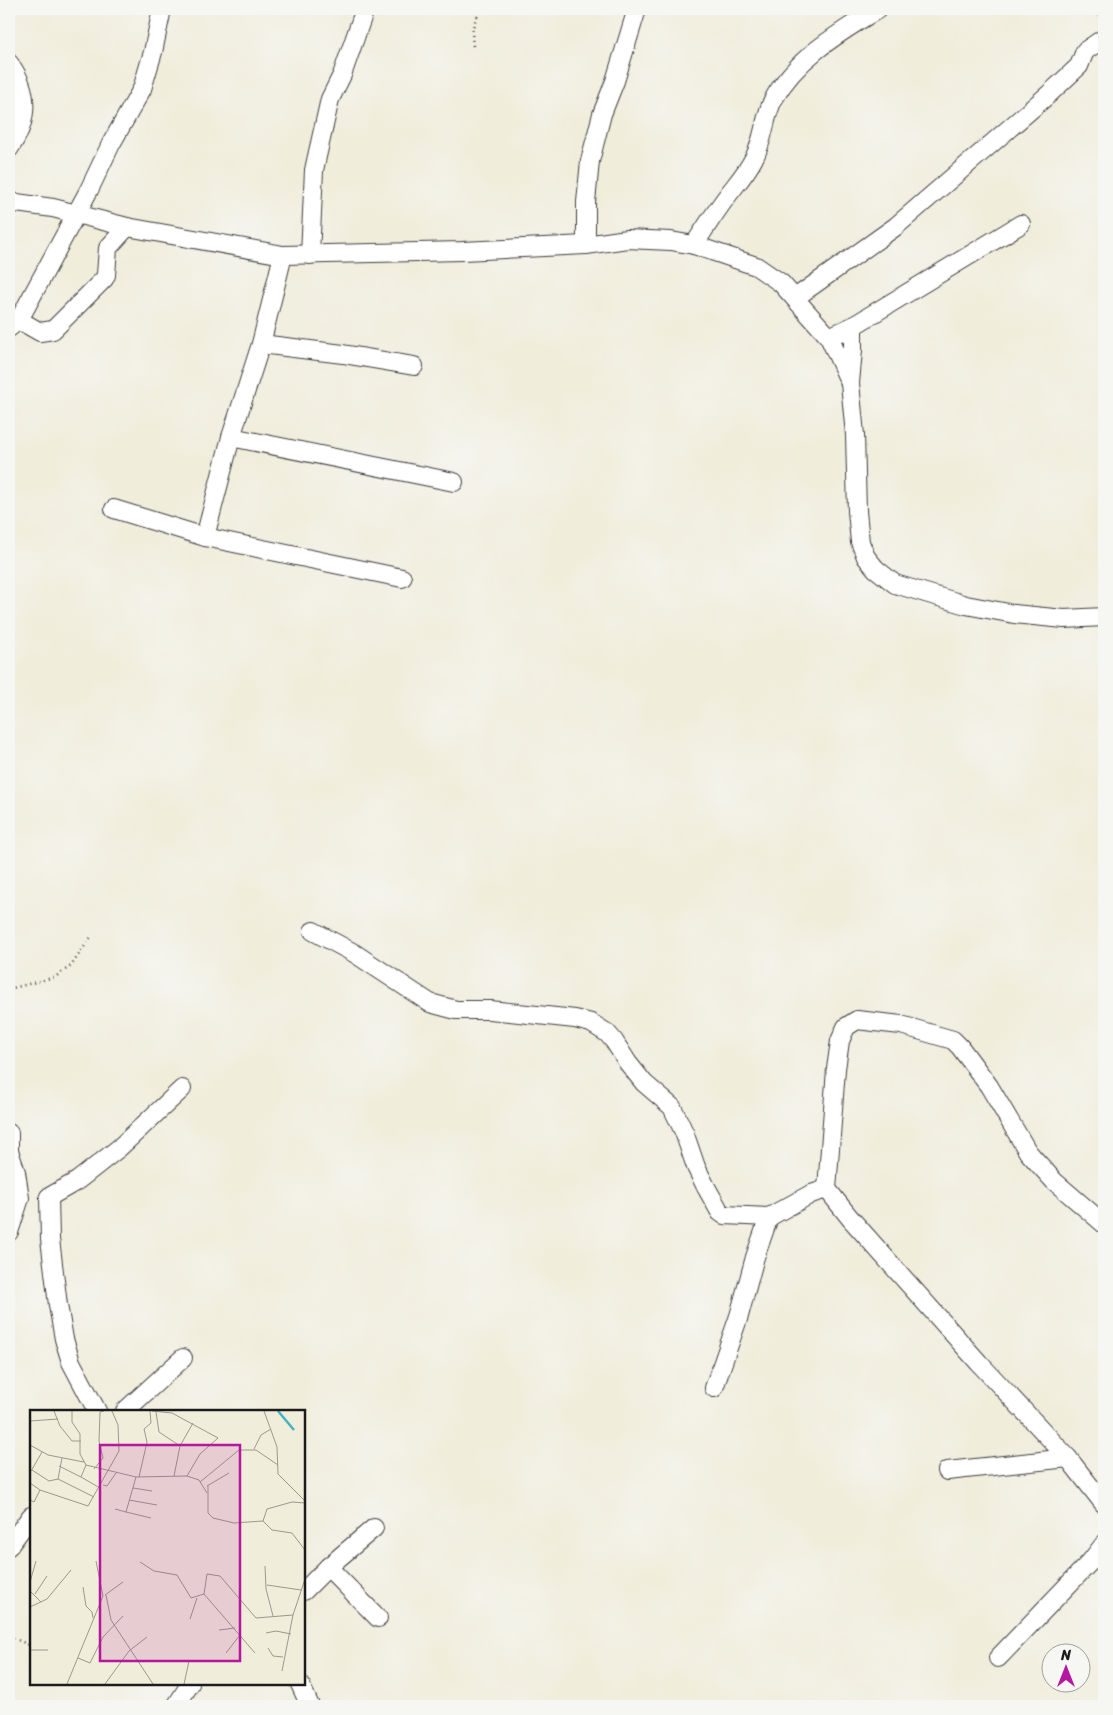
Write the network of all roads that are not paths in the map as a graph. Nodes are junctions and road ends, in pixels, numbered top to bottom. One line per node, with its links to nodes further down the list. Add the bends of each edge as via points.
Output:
1 (162, 9): 9 (street, via 142,89)
2 (365, 9): 15 (street, via 330,99 316,161)
3 (637, 9): 12 (street, via 590,161)
4 (878, 9): 13 (street, via 817,48 780,89 755,157)
5 (1104, 38): 16 (street, via 1085,51 1079,66 1049,94 895,227)
6 (9, 64): 7 (street, via 23,90 24,102 19,132)
7 (9, 149)
8 (9, 202): 9 (street)
9 (77, 214): 11 (street); 17 (street)
10 (1021, 224): 18 (street)
11 (127, 228): 14 (street); 17 (street, via 108,248 104,279 52,330 40,332)
12 (586, 245): 13 (street, via 627,239); 15 (street)
13 (694, 245): 16 (street, via 756,266 781,283)
14 (284, 255): 15 (street); 20 (street)
15 (310, 255)
16 (794, 298): 19 (street)
17 (14, 324)
18 (853, 326): 19 (street); 22 (street)
19 (829, 336): 22 (street)
20 (260, 344): 21 (street); 23 (street)
21 (414, 366)
22 (850, 382): 28 (street, via 860,542 876,569 895,584 966,605 1064,619)
23 (231, 437): 24 (street); 26 (street)
24 (454, 482)
25 (114, 510): 26 (street)
26 (205, 537): 27 (street)
27 (402, 578)
28 (1104, 617)
29 (313, 932): 35 (street, via 354,953 430,1003 456,1010 521,1013 591,1023 607,1033 644,1083 672,1107 696,1167 720,1212 730,1216)
30 (182, 1089): 33 (street, via 119,1148 77,1181)
31 (9, 1133): 34 (street, via 9,1151)
32 (827, 1189): 35 (street); 36 (street, via 836,1069 843,1033 857,1020 901,1025 953,1040 989,1086 1028,1152 1054,1181); 42 (street, via 979,1363)
33 (49, 1196): 34 (street, via 42,1193); 40 (street, via 50,1239 64,1339 71,1362)
34 (20, 1198): 37 (street)
35 (769, 1217): 39 (street)
36 (1104, 1224)
37 (9, 1232)
38 (183, 1358): 41 (street)
39 (714, 1388)
40 (96, 1410)
41 (126, 1410)
42 (1068, 1458): 43 (street); 44 (street)
43 (947, 1471)
44 (1104, 1504)
45 (30, 1517): 48 (street)
46 (374, 1528): 49 (street)
47 (1104, 1544): 52 (street, via 1091,1562)
48 (9, 1546)
49 (328, 1567): 50 (street); 51 (street)
50 (305, 1591)
51 (378, 1618)
52 (998, 1658)
53 (189, 1685): 55 (street)
54 (300, 1685): 56 (street)
55 (176, 1706)
56 (310, 1706)

